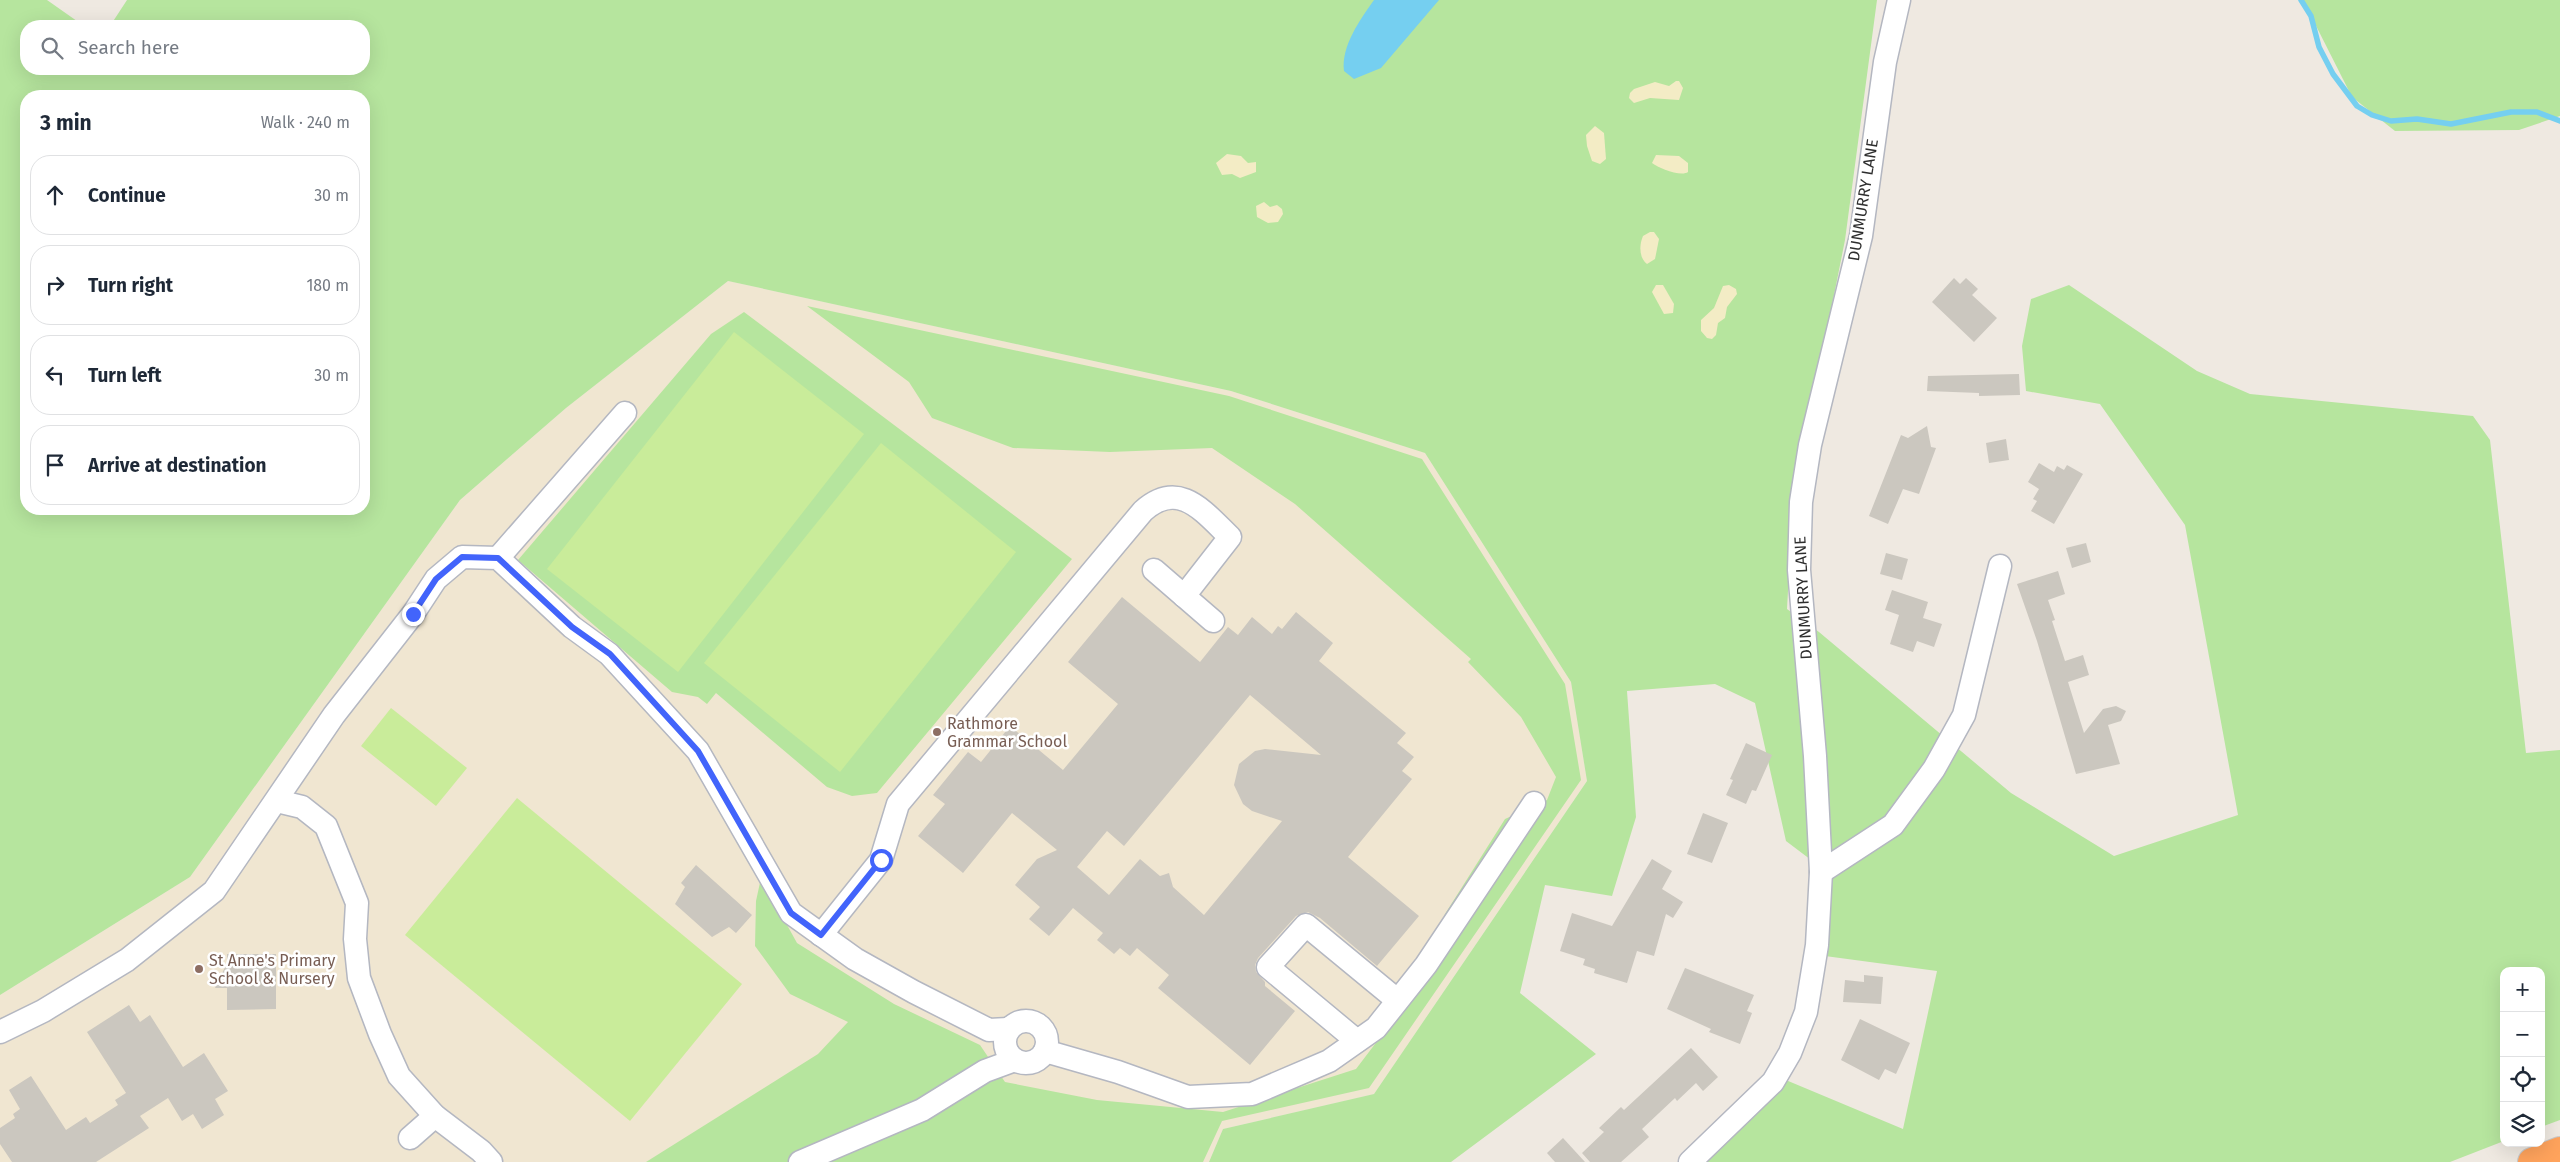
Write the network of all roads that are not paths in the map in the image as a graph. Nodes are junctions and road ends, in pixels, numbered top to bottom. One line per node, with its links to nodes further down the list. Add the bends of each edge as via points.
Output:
1 (1899, 0): 10 (street, DUNMURRY LANE, via 1884,72 1861,236 1812,436 1801,502 1799,570)
2 (625, 414): 3 (street)
3 (498, 558): 8 (street, via 462,557 436,579 413,614 334,715); 11 (street, via 572,627 610,654 698,751 791,913)
4 (2000, 566): 10 (street, via 1964,715 1934,770 1893,825)
5 (1154, 570): 6 (street)
6 (1184, 596): 7 (street); 11 (street, via 1234,540 1196,505 1178,496 1155,501 1143,512 898,804 881,860)
7 (1213, 621)
8 (277, 801): 14 (street, via 214,891 127,960 43,1011); 18 (street, via 302,807 326,826 357,903 355,940 360,978 380,1034 399,1076)
9 (1534, 803): 12 (street, via 1426,966)
10 (1821, 872): 23 (street, DUNMURRY LANE, via 1806,1012 1790,1054 1773,1082)
11 (821, 935): 13 (street, via 855,959 989,1030)
12 (1397, 1000): 15 (street, via 1376,1028); 15 (street, via 1306,925 1268,967)
13 (1008, 1029): 16 (street, via 1019,1021 1039,1025 1046,1037); 17 (street, via 1004,1043 1009,1056)
14 (0, 1032)
15 (1357, 1041): 16 (street, via 1329,1061 1252,1094 1188,1097)
16 (1045, 1051): 17 (street, via 1035,1061 1022,1063)
17 (1015, 1060): 22 (street, via 985,1071 922,1110)
18 (435, 1116): 19 (street); 21 (street)
19 (410, 1138)
20 (2560, 1151): 24 (highway)
21 (491, 1162)
22 (800, 1162)
23 (1690, 1162)
24 (2532, 1162)

